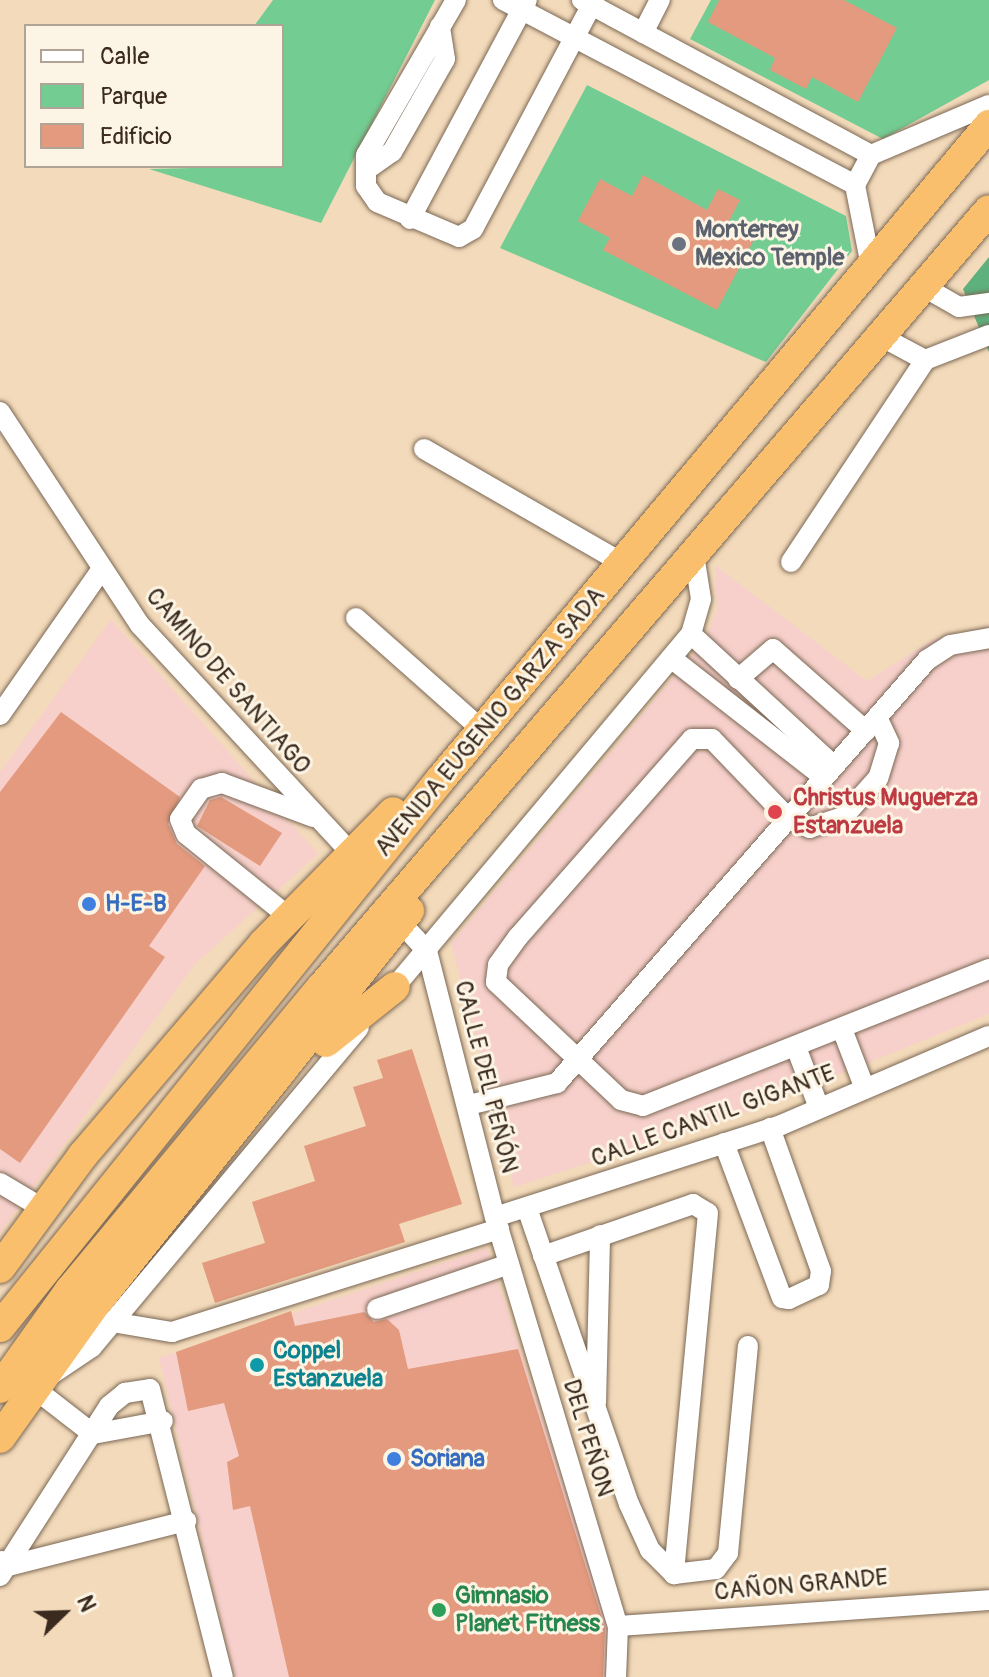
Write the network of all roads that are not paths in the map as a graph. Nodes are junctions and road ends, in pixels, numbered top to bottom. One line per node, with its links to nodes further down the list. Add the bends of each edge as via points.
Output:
1 (456, 0): 13 (street, via 366,155 370,195)
2 (503, 0): 5 (street)
3 (660, 0): 6 (street)
4 (589, 2): 6 (street); 7 (street)
5 (524, 5): 7 (street); 13 (street)
6 (643, 33): 10 (street)
7 (575, 38): 11 (street); 13 (street, via 473,229 450,236)
8 (989, 105): 10 (street)
9 (989, 125): 14 (highway, AVENIDA EUGENIO GARZA SADA)
10 (871, 155): 11 (street)
11 (855, 185): 14 (street)
12 (989, 210): 15 (highway, AVENIDA EUGENIO GARZA SADA)
13 (410, 219)
14 (871, 266): 24 (highway, AVENIDA EUGENIO GARZA SADA)
15 (924, 287): 16 (street); 18 (highway, AVENIDA EUGENIO GARZA SADA)
16 (982, 306): 17 (street)
17 (988, 336): 19 (street)
18 (882, 337): 19 (street); 22 (highway, AVENIDA EUGENIO GARZA SADA)
19 (925, 360): 23 (street)
20 (0, 412): 25 (street, CAMINO DE SANTIAGO)
21 (424, 449): 24 (street)
22 (695, 560): 27 (street, via 701,599); 38 (highway, AVENIDA EUGENIO GARZA SADA)
23 (791, 562)
24 (622, 563): 33 (highway, AVENIDA EUGENIO GARZA SADA)
25 (101, 570): 31 (street); 37 (street, CAMINO DE SANTIAGO, via 159,648)
26 (356, 618): 33 (street)
27 (691, 634): 29 (street); 30 (street)
28 (989, 638): 32 (street, via 950,645 927,660)
29 (671, 658): 34 (street); 42 (street)
30 (738, 679): 32 (street, via 773,649); 34 (street)
31 (0, 715)
32 (872, 724): 34 (street); 36 (street, via 889,743 878,778 843,817 810,828)
33 (482, 730): 35 (highway, AVENIDA EUGENIO GARZA SADA)
34 (826, 769): 36 (street)
35 (440, 780): 39 (highway, via 415,790); 65 (highway, AVENIDA EUGENIO GARZA SADA, via 40,1268)
36 (786, 816): 48 (street); 48 (street, via 712,739 700,736 586,856 495,973 508,998)
37 (316, 818): 39 (street, CAMINO DE SANTIAGO); 40 (street, via 222,783 201,789 180,819 186,834)
38 (447, 843): 41 (highway); 70 (highway, AVENIDA EUGENIO GARZA SADA, via 70,1290)
39 (351, 853): 40 (highway)
40 (289, 917): 56 (highway)
41 (402, 924): 42 (street); 49 (highway)
42 (427, 951): 44 (street); 51 (street, CALLE DEL PEÑÓN)
43 (989, 969): 45 (street)
44 (395, 987): 49 (highway); 64 (street)
45 (842, 1029): 47 (street); 50 (street)
46 (989, 1036): 50 (street, CALLE CANTIL GIGANTE)
47 (796, 1047): 48 (street, via 643,1106 621,1100); 52 (street)
48 (575, 1058): 51 (street, via 557,1083)
49 (277, 1080): 69 (highway)
50 (865, 1089): 52 (street, CALLE CANTIL GIGANTE)
51 (469, 1105): 58 (street, CALLE DEL PEÑÓN)
52 (819, 1108): 53 (street, CALLE CANTIL GIGANTE)
53 (770, 1128): 54 (street, CALLE CANTIL GIGANTE); 54 (street, via 821,1271 819,1285 789,1299 782,1298)
54 (724, 1143): 57 (street, CALLE CANTIL GIGANTE)
55 (0, 1183): 56 (street)
56 (42, 1208): 62 (highway)
57 (527, 1208): 58 (street, CALLE CANTIL GIGANTE); 60 (street)
58 (497, 1223): 61 (street, DEL PEÑON); 64 (street, CALLE CANTIL GIGANTE, via 172,1332)
59 (600, 1235): 60 (street); 66 (street); 77 (street, via 693,1204 708,1213)
60 (543, 1256): 67 (street)
61 (509, 1264): 63 (street); 79 (street, DEL PEÑON)
62 (0, 1268)
63 (377, 1309)
64 (112, 1322): 69 (street, via 79,1359)
65 (0, 1327)
66 (596, 1327): 67 (street); 71 (street)
67 (566, 1338): 71 (street)
68 (748, 1346): 77 (street, via 728,1553 704,1574)
69 (38, 1384): 73 (street); 74 (highway)
70 (0, 1388)
71 (596, 1414): 77 (street, via 650,1550)
72 (163, 1421): 73 (street); 73 (street, via 157,1395 145,1389 117,1397); 75 (street)
73 (93, 1434): 76 (street)
74 (0, 1438)
75 (186, 1521): 76 (street); 80 (street)
76 (3, 1567)
77 (674, 1574)
78 (989, 1600): 79 (street, CAÑON GRANDE)
79 (618, 1626): 81 (street, DEL PEÑON)
80 (223, 1677)
81 (616, 1677)

